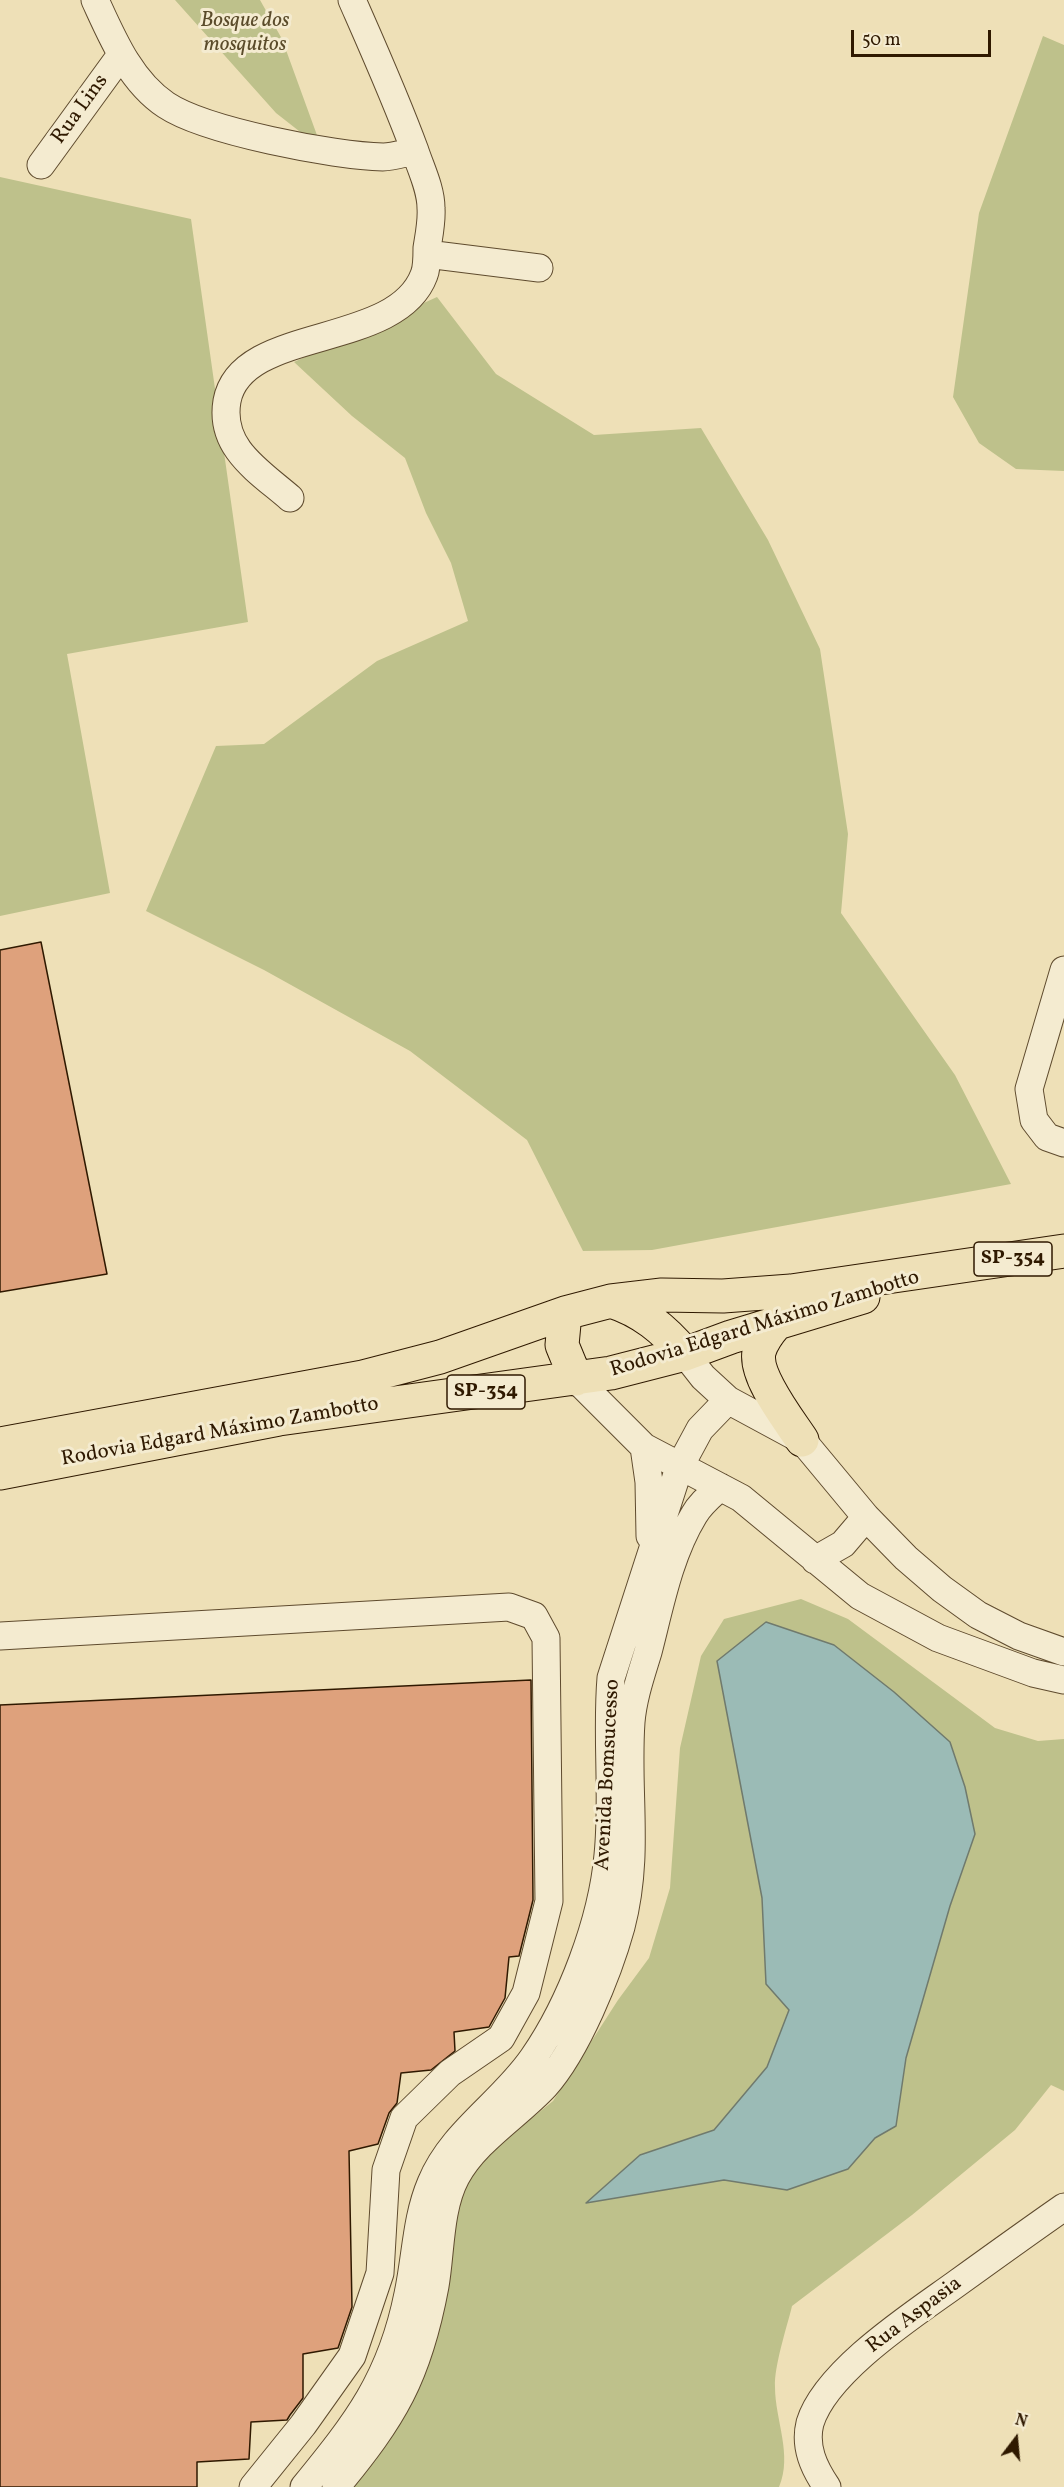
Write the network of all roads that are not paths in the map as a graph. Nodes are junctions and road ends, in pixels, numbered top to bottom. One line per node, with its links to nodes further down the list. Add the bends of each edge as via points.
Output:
1 (95, 0): 3 (street)
2 (352, 0): 4 (street, via 398,103)
3 (121, 55): 4 (street, via 166,105 202,121 303,146 356,154 386,157); 5 (street, Rua Lins)
4 (414, 150): 6 (street, via 431,206)
5 (41, 165)
6 (427, 254): 7 (street); 8 (street, via 424,275 409,299 386,315 274,354 241,371 229,392 225,412 230,440 243,458)
7 (539, 268)
8 (290, 498)
9 (1064, 970): 10 (street, via 1029,1089 1034,1120)
10 (1058, 1136)
11 (1064, 1251): 12 (main road, Rodovia Edgard Máximo Zambotto / SP-354)
12 (962, 1267): 13 (main road, Rodovia Edgard Máximo Zambotto / SP-354, via 759,1294 663,1294); 15 (main road, Rodovia Edgard Máximo Zambotto / SP-354)
13 (611, 1300): 14 (main road, Rodovia Edgard Máximo Zambotto / SP-354); 16 (main road, via 649,1318)
14 (565, 1313): 17 (main road, via 562,1345); 20 (main road, Rodovia Edgard Máximo Zambotto / SP-354, via 440,1357 363,1377)
15 (776, 1324): 16 (main road, Rodovia Edgard Máximo Zambotto / SP-354); 19 (main road, via 763,1341 759,1364 773,1395)
16 (686, 1354): 17 (main road, Rodovia Edgard Máximo Zambotto / SP-354); 18 (street)
17 (576, 1379): 21 (street); 23 (main road, Rodovia Edgard Máximo Zambotto / SP-354, via 279,1419)
18 (728, 1400): 19 (street); 22 (street, Avenida Bomsucesso, via 700,1429)
19 (802, 1440): 25 (street)
20 (0, 1444)
21 (644, 1447): 22 (street); 27 (street, via 651,1505)
22 (679, 1468): 24 (street); 27 (street, Avenida Bomsucesso)
23 (0, 1473)
24 (720, 1487): 26 (street, via 766,1517); 34 (street, Avenida Bomsucesso, via 692,1517 664,1588 631,1723 633,1852 621,1928 598,1989 561,2065 467,2161 455,2179 418,2359 384,2426)
25 (866, 1517): 26 (street, via 843,1544); 29 (street, via 942,1590 978,1615 1019,1636)
26 (815, 1560): 30 (street, via 860,1596 938,1638)
27 (649, 1561): 33 (street, Avenida Bomsucesso, via 611,1678 608,1854 593,1931 555,2021 534,2057 442,2160 420,2218 408,2294 394,2348 377,2389 350,2432)
28 (0, 1636): 32 (street, via 509,1607 534,1616 546,1638 549,1900 526,1993 501,2038 450,2073 404,2118 386,2170 380,2273 352,2356)
29 (1064, 1652)
30 (1064, 1680)
31 (1064, 2207): 35 (street, Rua Aspasia, via 875,2342 822,2398 808,2440 810,2458)
32 (253, 2487)
33 (304, 2487)
34 (336, 2487)
35 (827, 2487)

